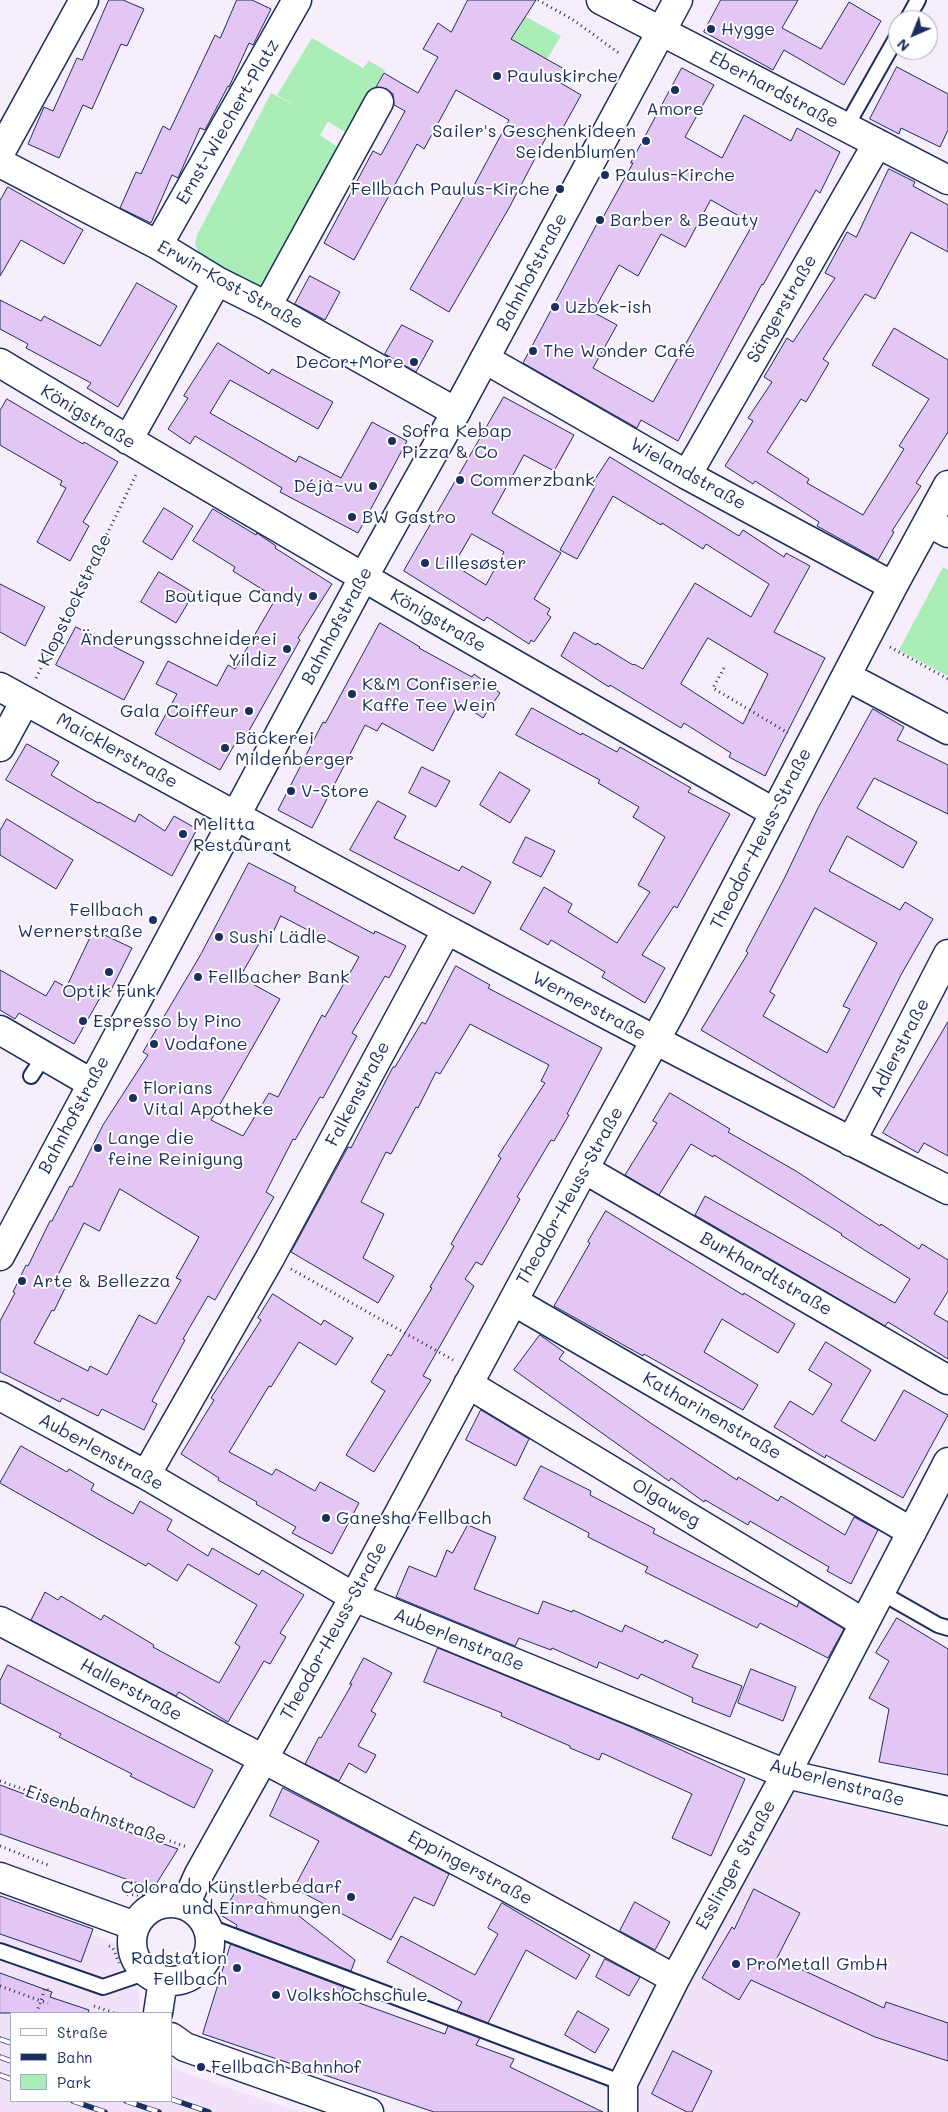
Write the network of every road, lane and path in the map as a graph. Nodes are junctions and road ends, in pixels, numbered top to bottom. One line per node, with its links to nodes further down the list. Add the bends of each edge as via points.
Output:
1 (84, 0): 12 (street)
2 (297, 0): 15 (street, Ernst-Wiechert-Platz)
3 (538, 0): 8 (path, via 575,21)
4 (601, 0): 6 (street, Eberhardstraße)
5 (678, 0): 6 (street, Bahnhofstraße)
6 (662, 31): 10 (street, Eberhardstraße); 18 (street, Bahnhofstraße)
7 (888, 53): 10 (lane)
8 (625, 58)
9 (379, 102): 17 (street)
10 (846, 127): 11 (street, Eberhardstraße)
11 (877, 144): 14 (street, Eberhardstraße); 22 (street, Sängerstraße)
12 (0, 154)
13 (0, 163): 15 (street, Erwin-Kost-Straße)
14 (948, 180)
15 (158, 245): 16 (street, Erwin-Kost-Straße)
16 (217, 281): 17 (street, Erwin-Kost-Straße); 21 (street)
17 (266, 306): 20 (street, Erwin-Kost-Straße)
18 (485, 360): 20 (street, Bahnhofstraße); 22 (street, Wielandstraße)
19 (0, 363): 21 (street, Königstraße)
20 (456, 412): 25 (street, Bahnhofstraße)
21 (138, 446): 25 (street, Königstraße); 32 (path, Klopstockstraße)
22 (687, 475): 26 (street, Wielandstraße)
23 (948, 484): 24 (street, Theodor-Heuss-Straße)
24 (938, 527): 26 (street, Theodor-Heuss-Straße)
25 (363, 578): 36 (street, Königstraße); 37 (street, Bahnhofstraße)
26 (893, 586): 27 (street, Theodor-Heuss-Straße)
27 (867, 635): 29 (street, Theodor-Heuss-Straße); 30 (path)
28 (724, 668): 34 (path, via 713,688)
29 (846, 676): 33 (street); 34 (street, Theodor-Heuss-Straße)
30 (948, 679)
31 (0, 688): 32 (street, Maicklerstraße)
32 (25, 701): 35 (street); 37 (street, Maicklerstraße)
33 (948, 730)
34 (810, 746): 36 (street, Theodor-Heuss-Straße)
35 (0, 747)
36 (775, 813): 41 (street, Theodor-Heuss-Straße)
37 (234, 816): 38 (street, Wernerstraße); 42 (street, Bahnhofstraße)
38 (446, 931): 41 (street, Wernerstraße); 47 (street, Falkenstraße)
39 (948, 954): 43 (street, Adlerstraße)
40 (0, 1030): 42 (street, via 37,1066)
41 (655, 1041): 43 (street, Wernerstraße); 44 (street, Theodor-Heuss-Straße)
42 (91, 1083): 46 (street, Bahnhofstraße)
43 (851, 1142): 45 (street, Wernerstraße)
44 (584, 1169): 48 (street, Theodor-Heuss-Straße); 50 (street, Burkhardtstraße)
45 (948, 1190)
46 (0, 1256)
47 (270, 1258): 49 (path); 53 (street, Falkenstraße)
48 (513, 1301): 49 (street, Theodor-Heuss-Straße); 54 (street, Katharinenstraße)
49 (472, 1378): 56 (street, Theodor-Heuss-Straße); 58 (street, Olgaweg)
50 (948, 1380)
51 (0, 1396): 53 (street, Auberlenstraße)
52 (948, 1462): 54 (street, Esslinger Straße)
53 (146, 1475): 56 (street, Auberlenstraße)
54 (912, 1532): 55 (street, Esslinger Straße)
55 (880, 1592): 58 (street, Esslinger Straße); 59 (lane)
56 (354, 1597): 60 (street, Theodor-Heuss-Straße); 61 (street, Auberlenstraße)
57 (0, 1621): 60 (street, Hallerstraße)
58 (864, 1623): 61 (street, Esslinger Straße)
59 (948, 1628)
60 (263, 1759): 67 (street, Theodor-Heuss-Straße); 71 (street, Eppingerstraße)
61 (786, 1774): 63 (street, Auberlenstraße); 71 (street, Esslinger Straße)
62 (0, 1781): 64 (path, Eisenbahnstraße)
63 (948, 1811)
64 (192, 1849)
65 (0, 1877): 68 (street)
66 (166, 1886): 68 (path, via 154,1894 120,1894)
67 (185, 1905): 68 (street, via 168,1902); 69 (street)
68 (123, 1921): 72 (street, via 132,1937 138,1962); 72 (path, via 102,1941)
69 (213, 1928): 72 (street, via 209,1952 195,1973 184,1979); 72 (path, via 219,1952 204,1981); 82 (lane)
70 (0, 1951): 72 (lane, via 103,1987)
71 (675, 1978): 82 (street, Esslinger Straße)
72 (155, 1981): 80 (street)
73 (0, 1986): 75 (path)
74 (54, 1992): 75 (path, via 45,1988)
75 (41, 2000): 76 (path); 78 (path)
76 (48, 2003)
77 (88, 2004): 79 (path)
78 (36, 2012)
79 (111, 2012)
80 (158, 2012)
81 (172, 2038): 83 (street, via 185,2047)
82 (623, 2083): 84 (street, Esslinger Straße)
83 (369, 2112)
84 (623, 2112)

